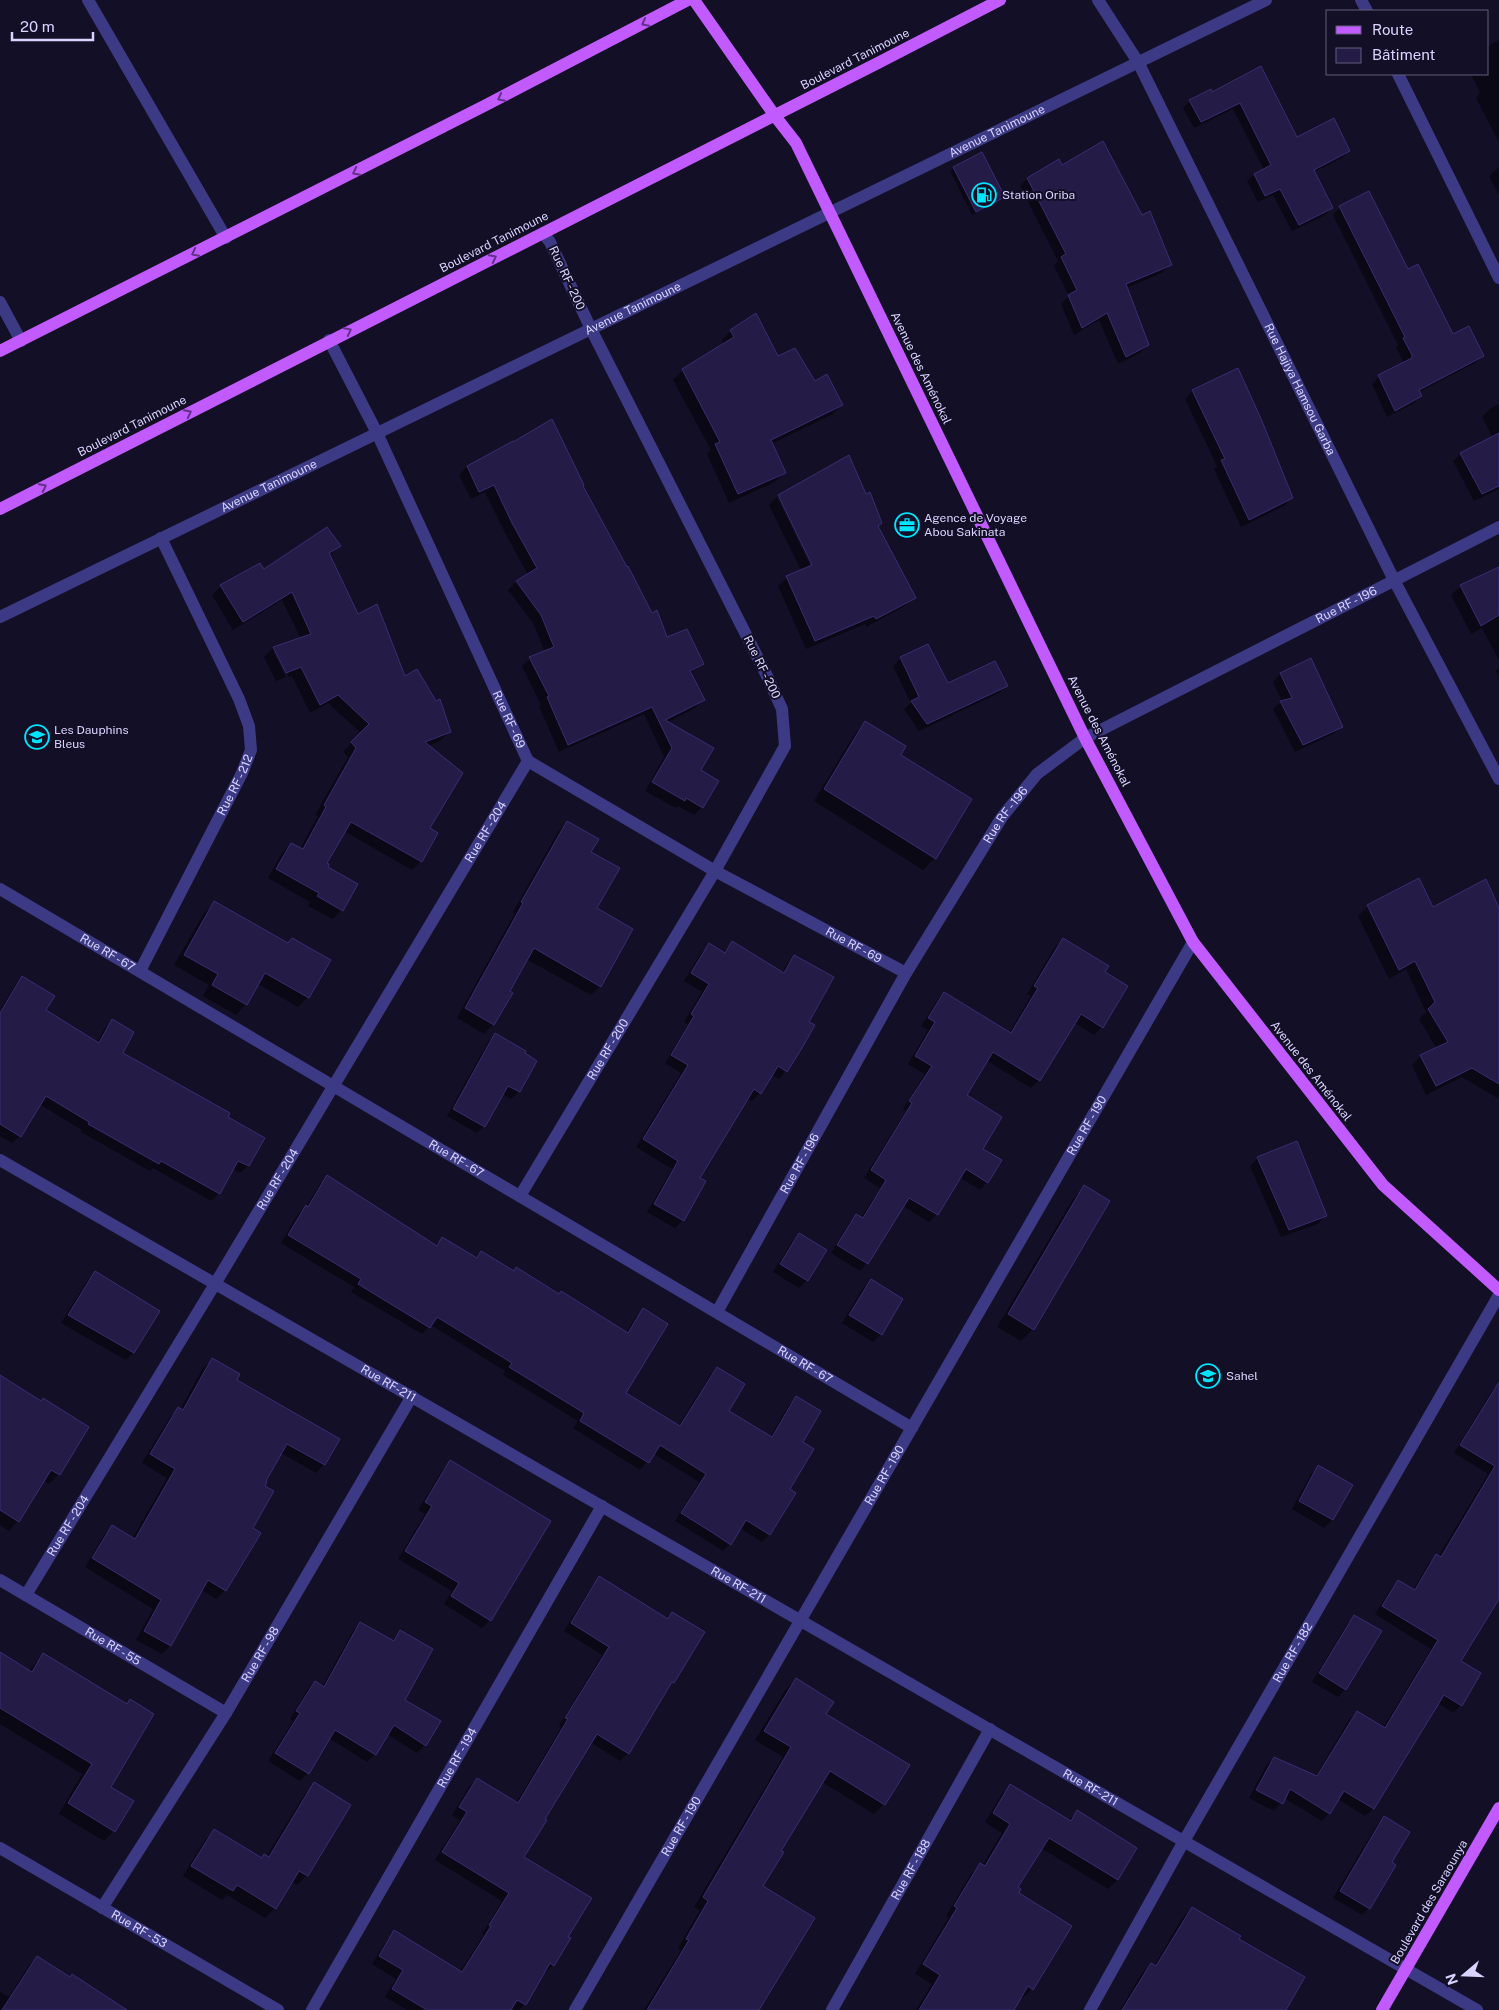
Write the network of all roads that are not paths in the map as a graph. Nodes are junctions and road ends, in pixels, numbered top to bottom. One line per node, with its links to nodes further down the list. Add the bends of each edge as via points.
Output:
1 (88, 0): 12 (street)
2 (688, 0): 12 (main road, one-way to 12)
3 (694, 0): 9 (main road, Avenue des Aménokal)
4 (1000, 0): 9 (main road, Boulevard Tanimoune)
5 (1098, 0): 7 (street, Rue Hajiya Hamsou Garba)
6 (1266, 0): 7 (street, Avenue Tanimoune)
7 (1138, 62): 10 (street, Avenue Tanimoune); 23 (street, Rue Hajiya Hamsou Garba)
8 (1398, 75): 13 (street)
9 (775, 116): 10 (main road, Avenue des Aménokal, via 796,143); 11 (main road, Boulevard Tanimoune)
10 (830, 213): 15 (street, Avenue Tanimoune); 25 (main road, Avenue des Aménokal)
11 (543, 233): 15 (street, Rue RF - 200); 16 (main road, Boulevard Tanimoune, one-way to 11)
12 (226, 238): 17 (main road, one-way to 17)
13 (1499, 278)
14 (0, 302): 17 (street)
15 (591, 329): 19 (street, Avenue Tanimoune); 28 (street, Rue RF - 200, via 782,709 785,746)
16 (329, 340): 19 (street, Rue RF - 69); 20 (main road, Boulevard Tanimoune, one-way to 16)
17 (21, 341): 18 (main road)
18 (0, 351)
19 (377, 433): 22 (street, Avenue Tanimoune); 26 (street, Rue RF - 69)
20 (0, 509)
21 (1499, 527): 23 (street, Rue RF - 196)
22 (161, 538): 24 (street, Avenue Tanimoune); 31 (street, Rue RF - 212, via 239,699 249,726 250,750 242,773)
23 (1394, 580): 25 (street, Rue RF - 196); 27 (street, Rue Hajiya Hamsou Garba)
24 (0, 617)
25 (1085, 738): 30 (main road, Avenue des Aménokal); 32 (street, Rue RF - 196, via 1037,774 1002,817)
26 (528, 762): 28 (street, Rue RF - 69); 33 (street, Rue RF - 204)
27 (1499, 779)
28 (715, 871): 32 (street, Rue RF - 69); 35 (street, Rue RF - 200)
29 (0, 888): 31 (street, Rue RF - 67)
30 (1194, 942): 37 (main road, Avenue des Aménokal, via 1382,1185); 41 (street, Rue RF - 190)
31 (140, 971): 33 (street, Rue RF - 67)
32 (906, 973): 39 (street, Rue RF - 196)
33 (333, 1086): 35 (street, Rue RF - 67); 36 (street, Rue RF - 204)
34 (0, 1160): 36 (street, Rue RF-211)
35 (520, 1196): 39 (street, Rue RF - 67)
36 (215, 1284): 40 (street, Rue RF-211); 44 (street, Rue RF - 204)
37 (1499, 1290)
38 (1499, 1295): 49 (street, Rue RF - 182)
39 (717, 1312): 41 (street, Rue RF - 67)
40 (412, 1396): 42 (street, Rue RF-211); 46 (street, Rue RF - 98)
41 (912, 1428): 45 (street, Rue RF - 190)
42 (602, 1506): 45 (street, Rue RF-211); 54 (street, Rue RF - 194)
43 (0, 1580): 44 (street, Rue RF - 55)
44 (26, 1595): 46 (street, Rue RF - 55)
45 (800, 1620): 47 (street, Rue RF-211); 55 (street, Rue RF - 190)
46 (226, 1712): 51 (street, Rue RF - 98)
47 (990, 1729): 49 (street, Rue RF-211); 56 (street, Rue RF - 188)
48 (1499, 1808): 52 (main road, Boulevard des Saraounya)
49 (1184, 1841): 52 (street, Rue RF-211); 57 (street, Rue RF - 182)
50 (0, 1848): 51 (street, Rue RF - 53)
51 (102, 1908): 53 (street, Rue RF - 53)
52 (1406, 1969): 58 (main road, Boulevard des Saraounya); 59 (street, Rue RF-211)
53 (278, 2010)
54 (312, 2010)
55 (575, 2010)
56 (832, 2010)
57 (1090, 2010)
58 (1382, 2010)
59 (1478, 2010)

